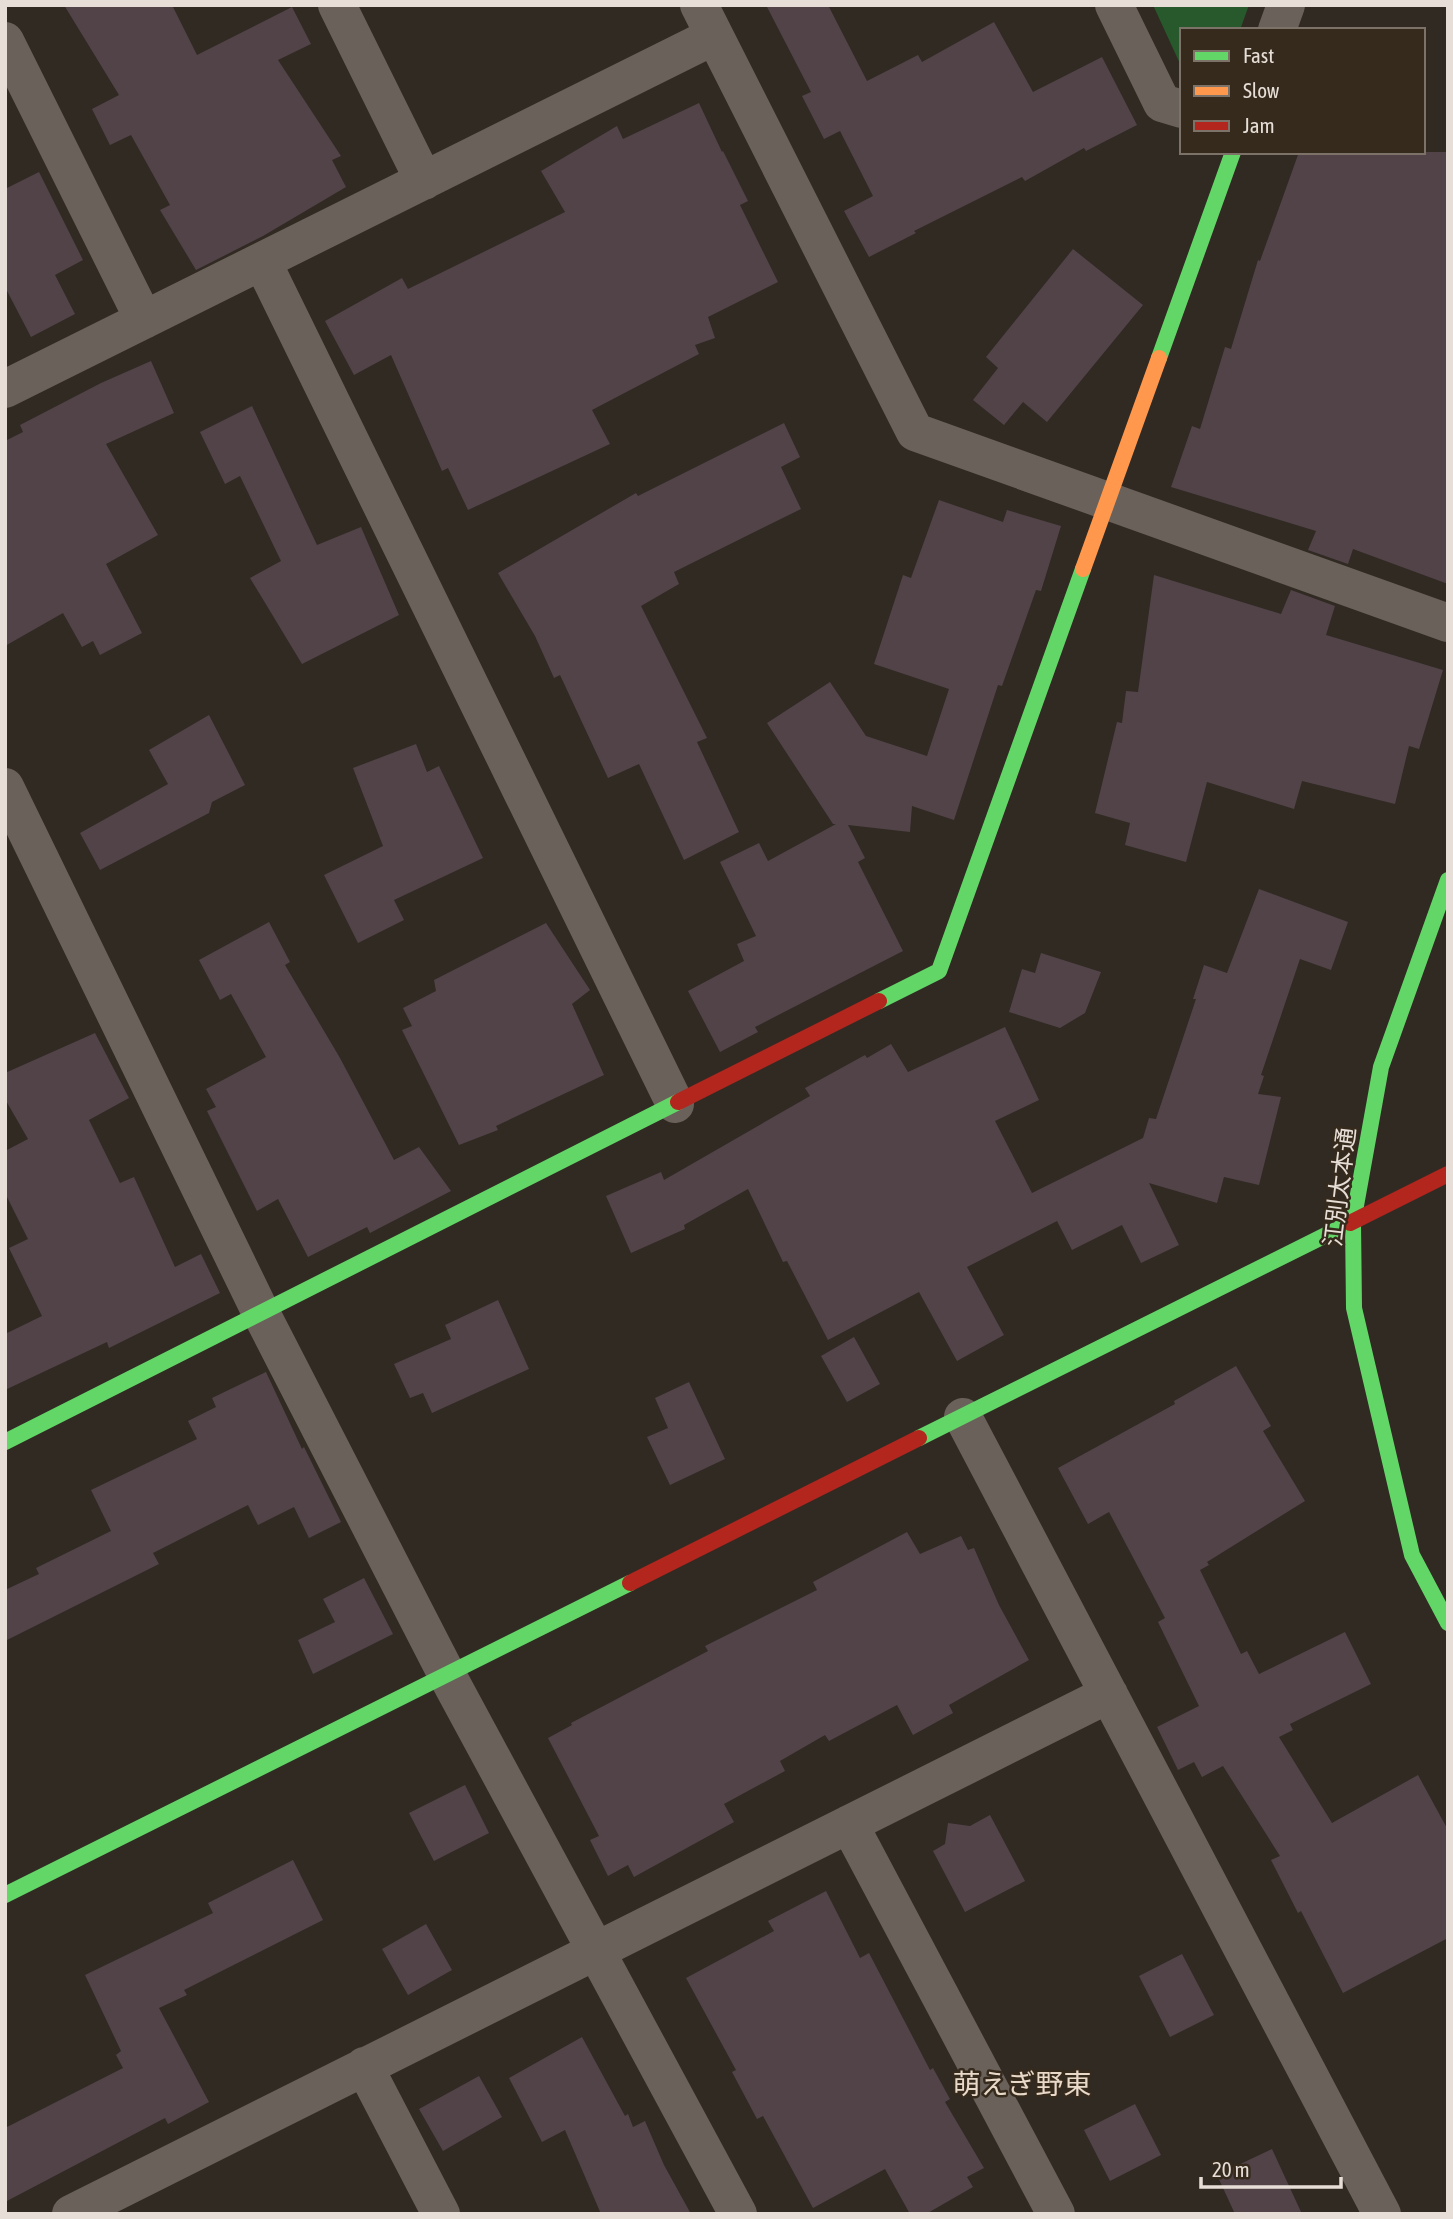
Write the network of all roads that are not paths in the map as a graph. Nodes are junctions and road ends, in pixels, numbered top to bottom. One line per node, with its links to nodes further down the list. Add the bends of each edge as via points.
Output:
1 (337, 5): 9 (street)
2 (1114, 5): 7 (street, via 1162,103)
3 (1286, 5): 5 (street)
4 (707, 21): 9 (street); 13 (street, via 915,432)
5 (1278, 28)
6 (5, 41): 11 (street)
7 (1180, 108)
8 (1232, 154): 13 (street)
9 (424, 181): 10 (street)
10 (262, 261): 11 (street); 17 (street)
11 (144, 320): 12 (street)
12 (5, 389)
13 (1107, 502): 14 (street); 17 (street, via 939,971)
14 (1448, 623)
15 (5, 787): 20 (street)
16 (1448, 880): 19 (street, 江別太本通, via 1381,1068)
17 (675, 1104): 20 (street)
18 (1448, 1174): 19 (street)
19 (1353, 1222): 21 (street); 23 (street, 江別太本通, via 1354,1308 1412,1555)
20 (261, 1313): 22 (street); 24 (street)
21 (963, 1417): 24 (street); 25 (street)
22 (5, 1442)
23 (1448, 1623)
24 (447, 1675): 27 (street); 28 (street)
25 (1109, 1693): 26 (street); 35 (street)
26 (849, 1824): 28 (street); 34 (street)
27 (5, 1895)
28 (596, 1950): 29 (street); 33 (street)
29 (364, 2067): 30 (street); 32 (street)
30 (126, 2202): 31 (street)
31 (71, 2214)
32 (441, 2214)
33 (738, 2214)
34 (1056, 2214)
35 (1382, 2214)

